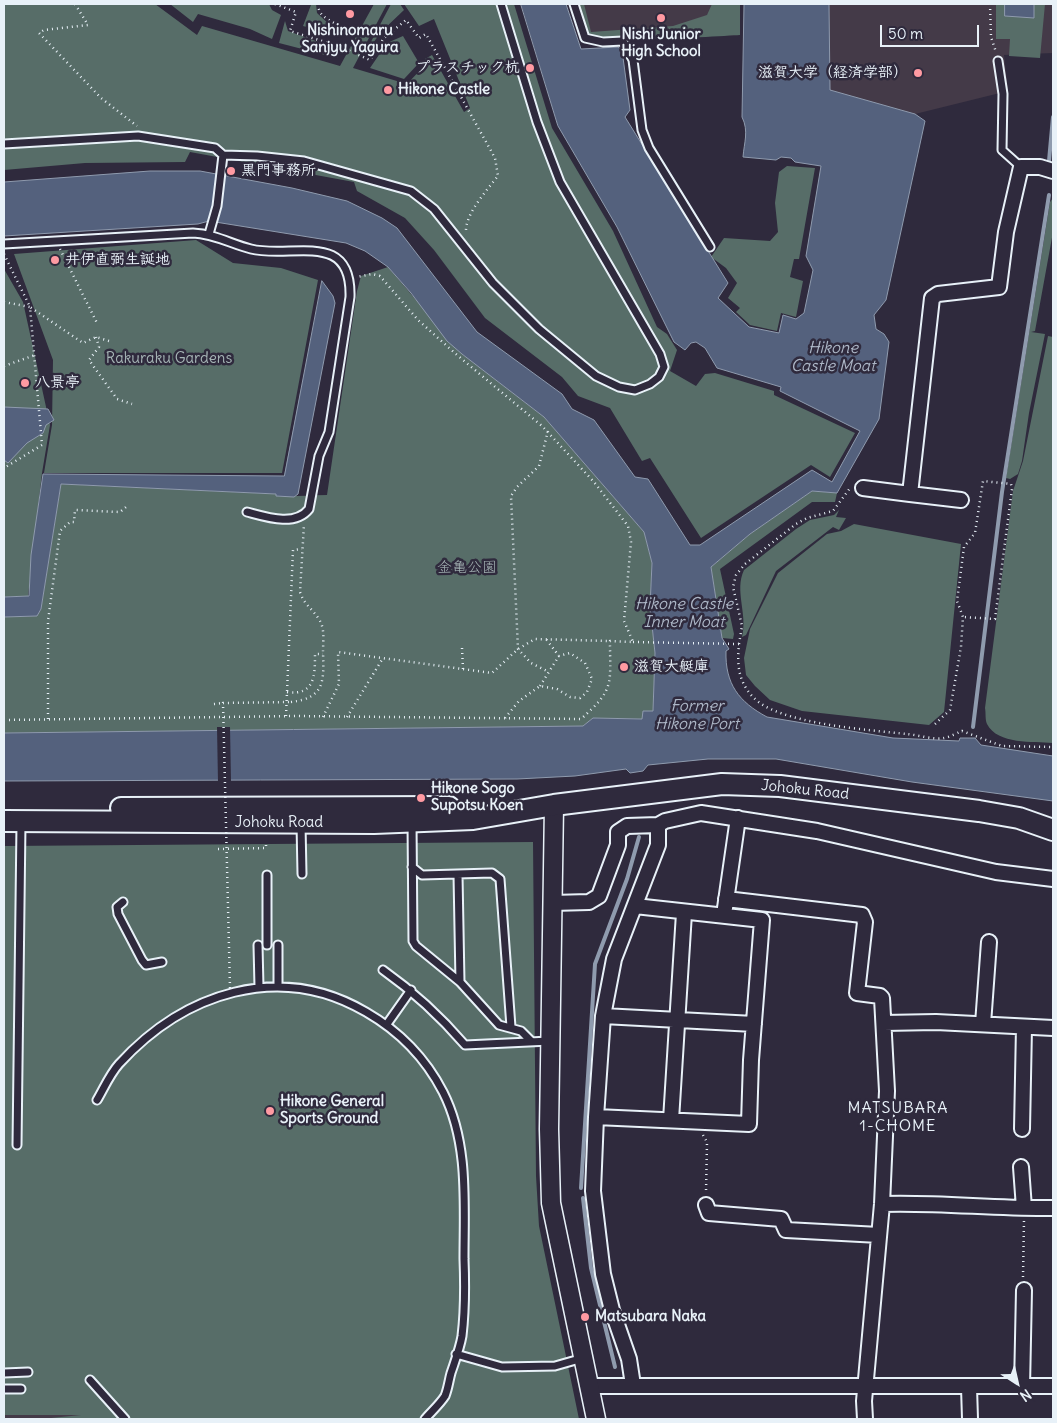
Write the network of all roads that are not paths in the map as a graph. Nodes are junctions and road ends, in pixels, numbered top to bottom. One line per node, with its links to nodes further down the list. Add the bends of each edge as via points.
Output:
1 (501, 4): 5 (lane, via 537,122 560,182 660,354 664,367 650,384 634,390 619,387 579,364 493,283 434,210 410,191 304,161)
2 (574, 4): 10 (lane, via 585,38 603,42 623,41 633,60 642,130 649,148)
3 (998, 61): 6 (lane, via 1003,78 1000,150)
4 (4, 144): 5 (lane, via 146,136 215,148)
5 (223, 155): 8 (lane, via 222,175)
6 (1021, 167): 7 (street); 12 (street, via 1006,232 1003,288 966,294 938,294 932,298)
7 (1053, 171)
8 (209, 234): 9 (lane); 14 (lane, via 251,249 328,253 338,260 351,280 329,432 319,456 309,509 292,519 268,518)
9 (4, 244)
10 (710, 247)
11 (858, 485): 12 (street)
12 (910, 494): 13 (street)
13 (955, 498)
14 (247, 512)
15 (554, 805): 16 (main road, Johoku Road); 19 (main road, Johoku Road, via 474,819); 22 (main road, Johoku Road, via 722,784 780,786 979,811 1018,818); 30 (street)
16 (4, 808)
17 (738, 818): 21 (street, via 701,813 665,820); 27 (street, via 884,845 996,872); 28 (street)
18 (12, 821): 20 (main road, Johoku Road); 59 (lane)
19 (412, 822): 20 (main road, Johoku Road); 23 (lane)
20 (301, 823): 24 (lane)
21 (658, 825): 30 (street, via 627,826 618,832 618,844 599,896 589,902); 31 (street, via 658,845)
22 (1053, 830)
23 (412, 867): 26 (lane, via 422,875); 40 (lane, via 413,941)
24 (302, 874)
25 (267, 875): 36 (lane)
26 (458, 875): 40 (lane); 50 (lane, via 492,873 500,879)
27 (1053, 878)
28 (726, 899): 33 (street); 48 (street, via 862,915 865,922 858,993 880,996)
29 (123, 902): 38 (lane, via 118,907 118,914 142,960 146,965)
30 (552, 903): 54 (street)
31 (635, 906): 32 (street); 44 (street, via 614,960)
32 (684, 913): 33 (street); 45 (street)
33 (724, 916): 47 (street, via 762,920)
34 (989, 942): 49 (street)
35 (258, 945): 42 (lane)
36 (267, 945)
37 (278, 945): 41 (lane)
38 (162, 962)
39 (383, 970): 43 (lane)
40 (460, 982): 50 (lane, via 499,1025)
41 (278, 986): 42 (lane); 46 (lane, via 315,991 347,1001)
42 (259, 987): 55 (lane, via 227,993 193,1006 153,1032 118,1065)
43 (411, 990): 46 (lane); 53 (lane, via 465,1045)
44 (603, 1016): 45 (street); 56 (street)
45 (677, 1019): 47 (street); 57 (street)
46 (387, 1024): 67 (lane, via 430,1069 455,1121 463,1164 464,1272 462,1336)
47 (754, 1024): 57 (street, via 749,1124)
48 (884, 1024): 49 (street); 61 (street, via 887,1091)
49 (983, 1024): 51 (street)
50 (510, 1027): 53 (lane, via 521,1031)
51 (1024, 1027): 52 (street); 58 (street)
52 (1053, 1028)
53 (531, 1041): 54 (lane)
54 (551, 1041): 68 (street, via 551,1203)
55 (96, 1100)
56 (596, 1117): 57 (street); 72 (street, via 593,1191 603,1274)
57 (671, 1120)
58 (1022, 1128)
59 (16, 1144)
60 (1021, 1167): 63 (street)
61 (882, 1204): 63 (street, via 921,1202); 65 (street)
62 (706, 1205): 65 (street, via 710,1213 782,1219 786,1230)
63 (1024, 1208): 64 (street)
64 (1053, 1208)
65 (879, 1235): 74 (street)
66 (1024, 1290): 75 (street)
67 (456, 1354): 68 (lane, via 502,1366 555,1366); 83 (lane, via 445,1396)
68 (583, 1358): 73 (street)
69 (28, 1372): 70 (lane)
70 (4, 1373)
71 (90, 1380): 80 (lane)
72 (634, 1385): 73 (street); 74 (street)
73 (589, 1386): 84 (street)
74 (867, 1386): 77 (street); 85 (street)
75 (1022, 1386): 76 (street); 77 (street)
76 (1053, 1386)
77 (968, 1387): 86 (street)
78 (4, 1389): 79 (lane)
79 (21, 1389)
80 (116, 1408): 81 (lane); 82 (lane)
81 (115, 1419)
82 (125, 1419)
83 (425, 1419)
84 (596, 1419)
85 (865, 1419)
86 (970, 1419)

